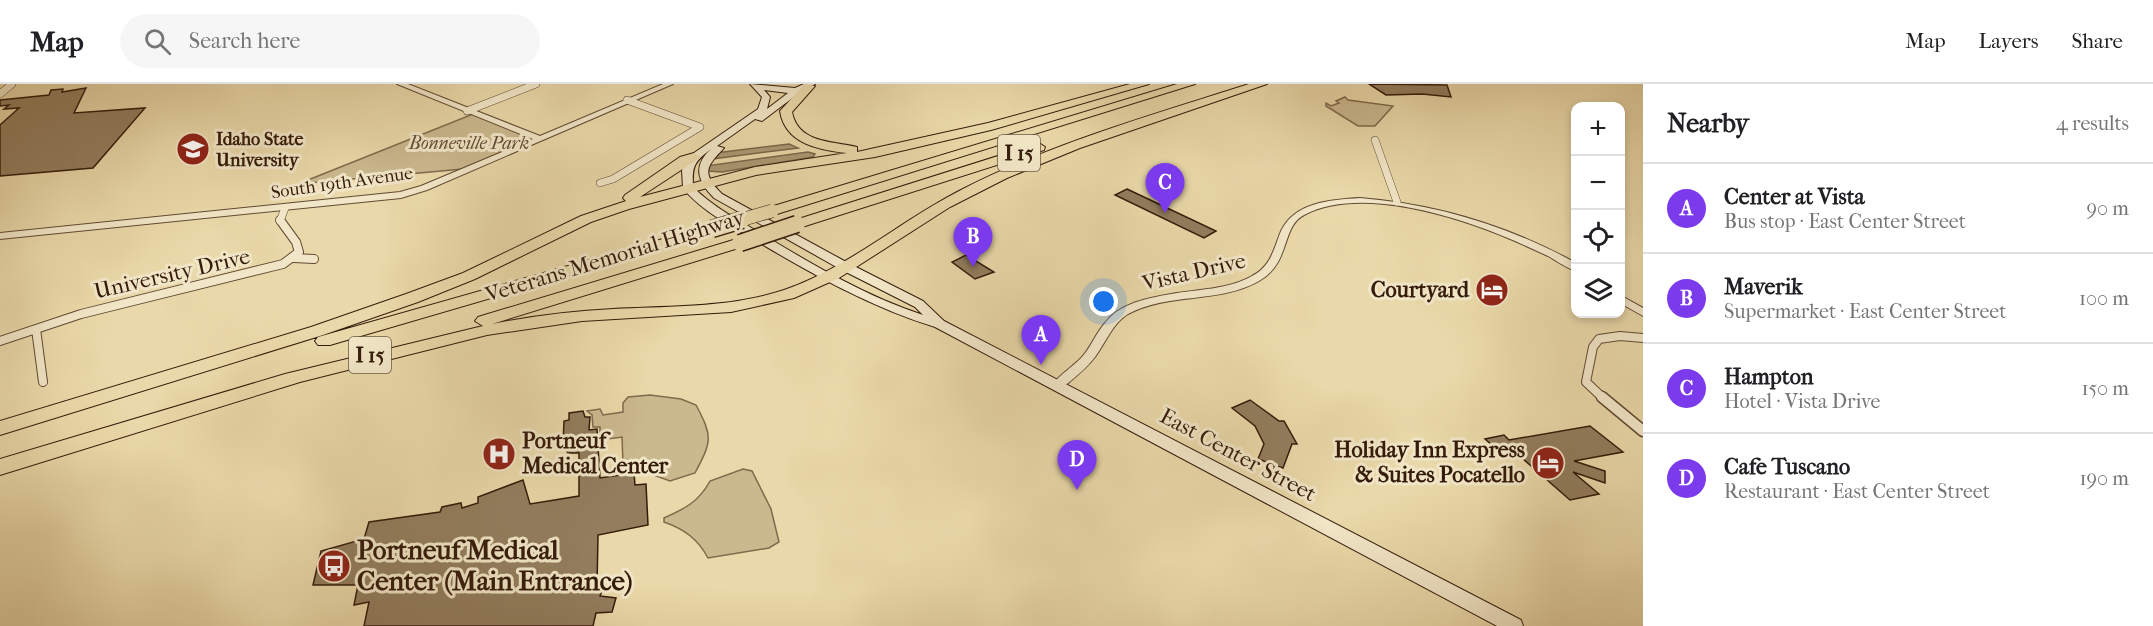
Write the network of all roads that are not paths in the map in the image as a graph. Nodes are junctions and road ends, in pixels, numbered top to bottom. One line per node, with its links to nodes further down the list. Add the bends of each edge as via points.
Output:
1 (12, 84): 12 (street)
2 (402, 84): 14 (street)
3 (536, 84): 14 (street)
4 (669, 84): 13 (street, South 19th Avenue)
5 (1143, 84): 17 (highway)
6 (1189, 84): 42 (highway, Veterans Memorial Highway / I 15, bridge, via 712,229)
7 (1242, 84): 37 (highway, Veterans Memorial Highway / I 15, bridge, via 740,243)
8 (1262, 84): 28 (highway, via 1025,164 963,194)
9 (756, 85): 11 (main road, via 766,90); 18 (main road, via 766,97 762,110)
10 (810, 85): 11 (main road); 17 (highway, via 786,111 786,121 799,135 818,144 853,150)
11 (796, 91): 20 (main road, via 715,150 703,164)
12 (0, 94)
13 (627, 100): 15 (street, South 19th Avenue); 19 (street, via 700,127)
14 (467, 111): 15 (street)
15 (538, 138): 23 (street, South 19th Avenue, via 401,195)
16 (1374, 140): 22 (street)
17 (899, 147): 20 (highway)
18 (694, 158): 21 (main road, via 687,170); 24 (highway, via 685,159 636,194)
19 (600, 183)
20 (704, 183): 21 (highway); 28 (main road, East Center Street, via 718,196)
21 (688, 188): 24 (highway); 30 (main road, East Center Street, via 707,206)
22 (1397, 202): 29 (street, Vista Drive, via 1452,215); 39 (street, Vista Drive, via 1338,201 1299,214 1286,229 1278,259 1266,273 1233,287 1148,302 1122,313 1102,331 1081,365)
23 (285, 208): 25 (street, South 19th Avenue); 26 (street, via 280,221 297,242)
24 (586, 219): 40 (highway, via 469,276 412,298)
25 (0, 236)
26 (294, 258): 27 (street); 34 (street, University Drive, via 263,271 160,293)
27 (314, 259)
28 (844, 266): 30 (highway); 33 (main road, East Center Street, via 919,304)
29 (1571, 266)
30 (826, 278): 33 (main road, East Center Street, via 907,315); 37 (highway, via 769,300 716,308 551,319)
31 (1625, 301): 32 (street)
32 (1643, 313)
33 (940, 324): 39 (main road, East Center Street)
34 (36, 329): 36 (street, University Drive); 38 (street)
35 (1643, 338): 41 (street, via 1599,339 1593,347 1586,382)
36 (0, 341)
37 (292, 378): 43 (highway, Veterans Memorial Highway / I 15)
38 (43, 382)
39 (1058, 385): 44 (main road, East Center Street)
40 (0, 428)
41 (1643, 431)
42 (0, 436)
43 (0, 467)
44 (1514, 626)

